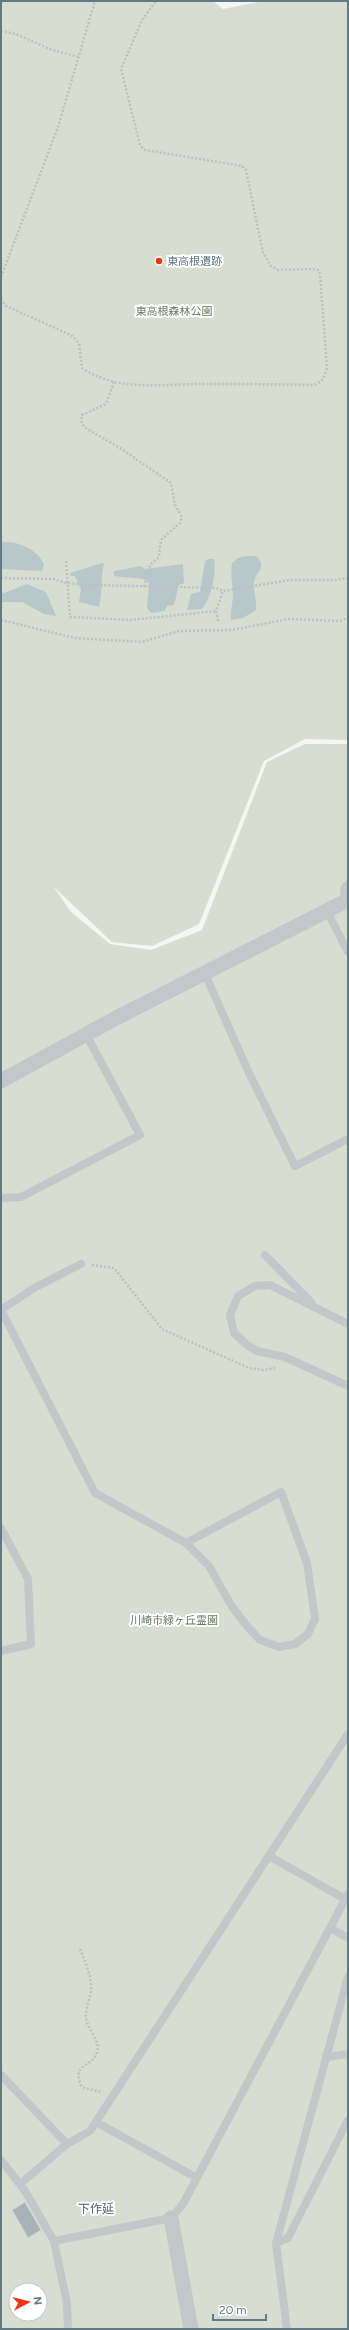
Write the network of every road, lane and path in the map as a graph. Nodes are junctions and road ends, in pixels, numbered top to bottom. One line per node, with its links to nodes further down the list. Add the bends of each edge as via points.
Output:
1 (95, 1): 4 (path)
2 (156, 1): 7 (path, via 142,20 121,69 140,145 145,150 242,166 246,170 263,253 267,261 278,270 314,269 320,274 327,368 321,383 313,385 143,386)
3 (1, 31): 4 (path)
4 (79, 57): 5 (path, via 58,127)
5 (1, 277)
6 (1, 299): 7 (path, via 6,306 71,335 79,342 82,368 90,374)
7 (114, 382): 12 (path, via 106,404 82,415 84,427 171,483 175,505 182,517 180,524 161,540 158,557 150,565)
8 (66, 561): 11 (path)
9 (1, 578): 11 (path, via 54,579)
10 (348, 578): 13 (path, via 290,580)
11 (66, 583): 12 (path); 14 (path, via 70,617 131,620)
12 (144, 587): 13 (path, via 216,588)
13 (223, 591): 14 (path)
14 (216, 611): 17 (path)
15 (348, 618): 16 (path, via 340,621 288,619 232,630 189,630 142,642 75,638)
16 (1, 620)
17 (218, 621)
18 (348, 884): 19 (lane, via 344,889)
19 (347, 900): 20 (street)
20 (327, 911): 21 (lane); 22 (street)
21 (348, 952)
22 (205, 974): 23 (street, via 118,1017); 25 (lane, via 249,1073 295,1166)
23 (87, 1036): 24 (street); 26 (lane, via 140,1135 21,1197)
24 (1, 1081)
25 (348, 1139)
26 (1, 1198)
27 (265, 1255): 29 (lane)
28 (81, 1264): 30 (lane, via 34,1288); 32 (path, via 114,1268 162,1329 249,1368 270,1369)
29 (317, 1308): 31 (lane); 32 (lane, via 270,1285 255,1286 238,1296 230,1315 234,1333 257,1351)
30 (1, 1310): 35 (lane, via 95,1493)
31 (348, 1324)
32 (288, 1359): 33 (lane)
33 (348, 1386)
34 (1, 1528): 36 (lane, via 28,1579 31,1644)
35 (186, 1543): 35 (lane, via 210,1566 231,1605 260,1640 279,1647 295,1644 308,1634 315,1619 307,1563 281,1492)
36 (1, 1651)
37 (348, 1734): 38 (lane)
38 (269, 1856): 39 (lane); 47 (lane)
39 (347, 1897): 40 (lane)
40 (330, 1928): 41 (lane); 52 (lane)
41 (348, 1938)
42 (80, 1949): 47 (path, via 91,1989 86,2018 98,2051 79,2071 79,2080 82,2086 96,2092 106,2092)
43 (348, 1977): 45 (lane)
44 (348, 2054): 45 (lane)
45 (326, 2057): 56 (lane)
46 (1, 2075): 50 (lane)
47 (119, 2086): 49 (lane)
48 (348, 2120): 56 (lane, via 288,2238)
49 (96, 2122): 50 (lane, via 90,2131); 52 (lane)
50 (67, 2144): 53 (lane)
51 (1, 2160): 53 (lane)
52 (197, 2178): 54 (lane, via 183,2204)
53 (20, 2184): 55 (lane)
54 (171, 2218): 55 (lane); 58 (street)
55 (54, 2241): 57 (lane, via 66,2303)
56 (276, 2243): 59 (lane)
57 (68, 2329)
58 (191, 2329)
59 (287, 2329)

